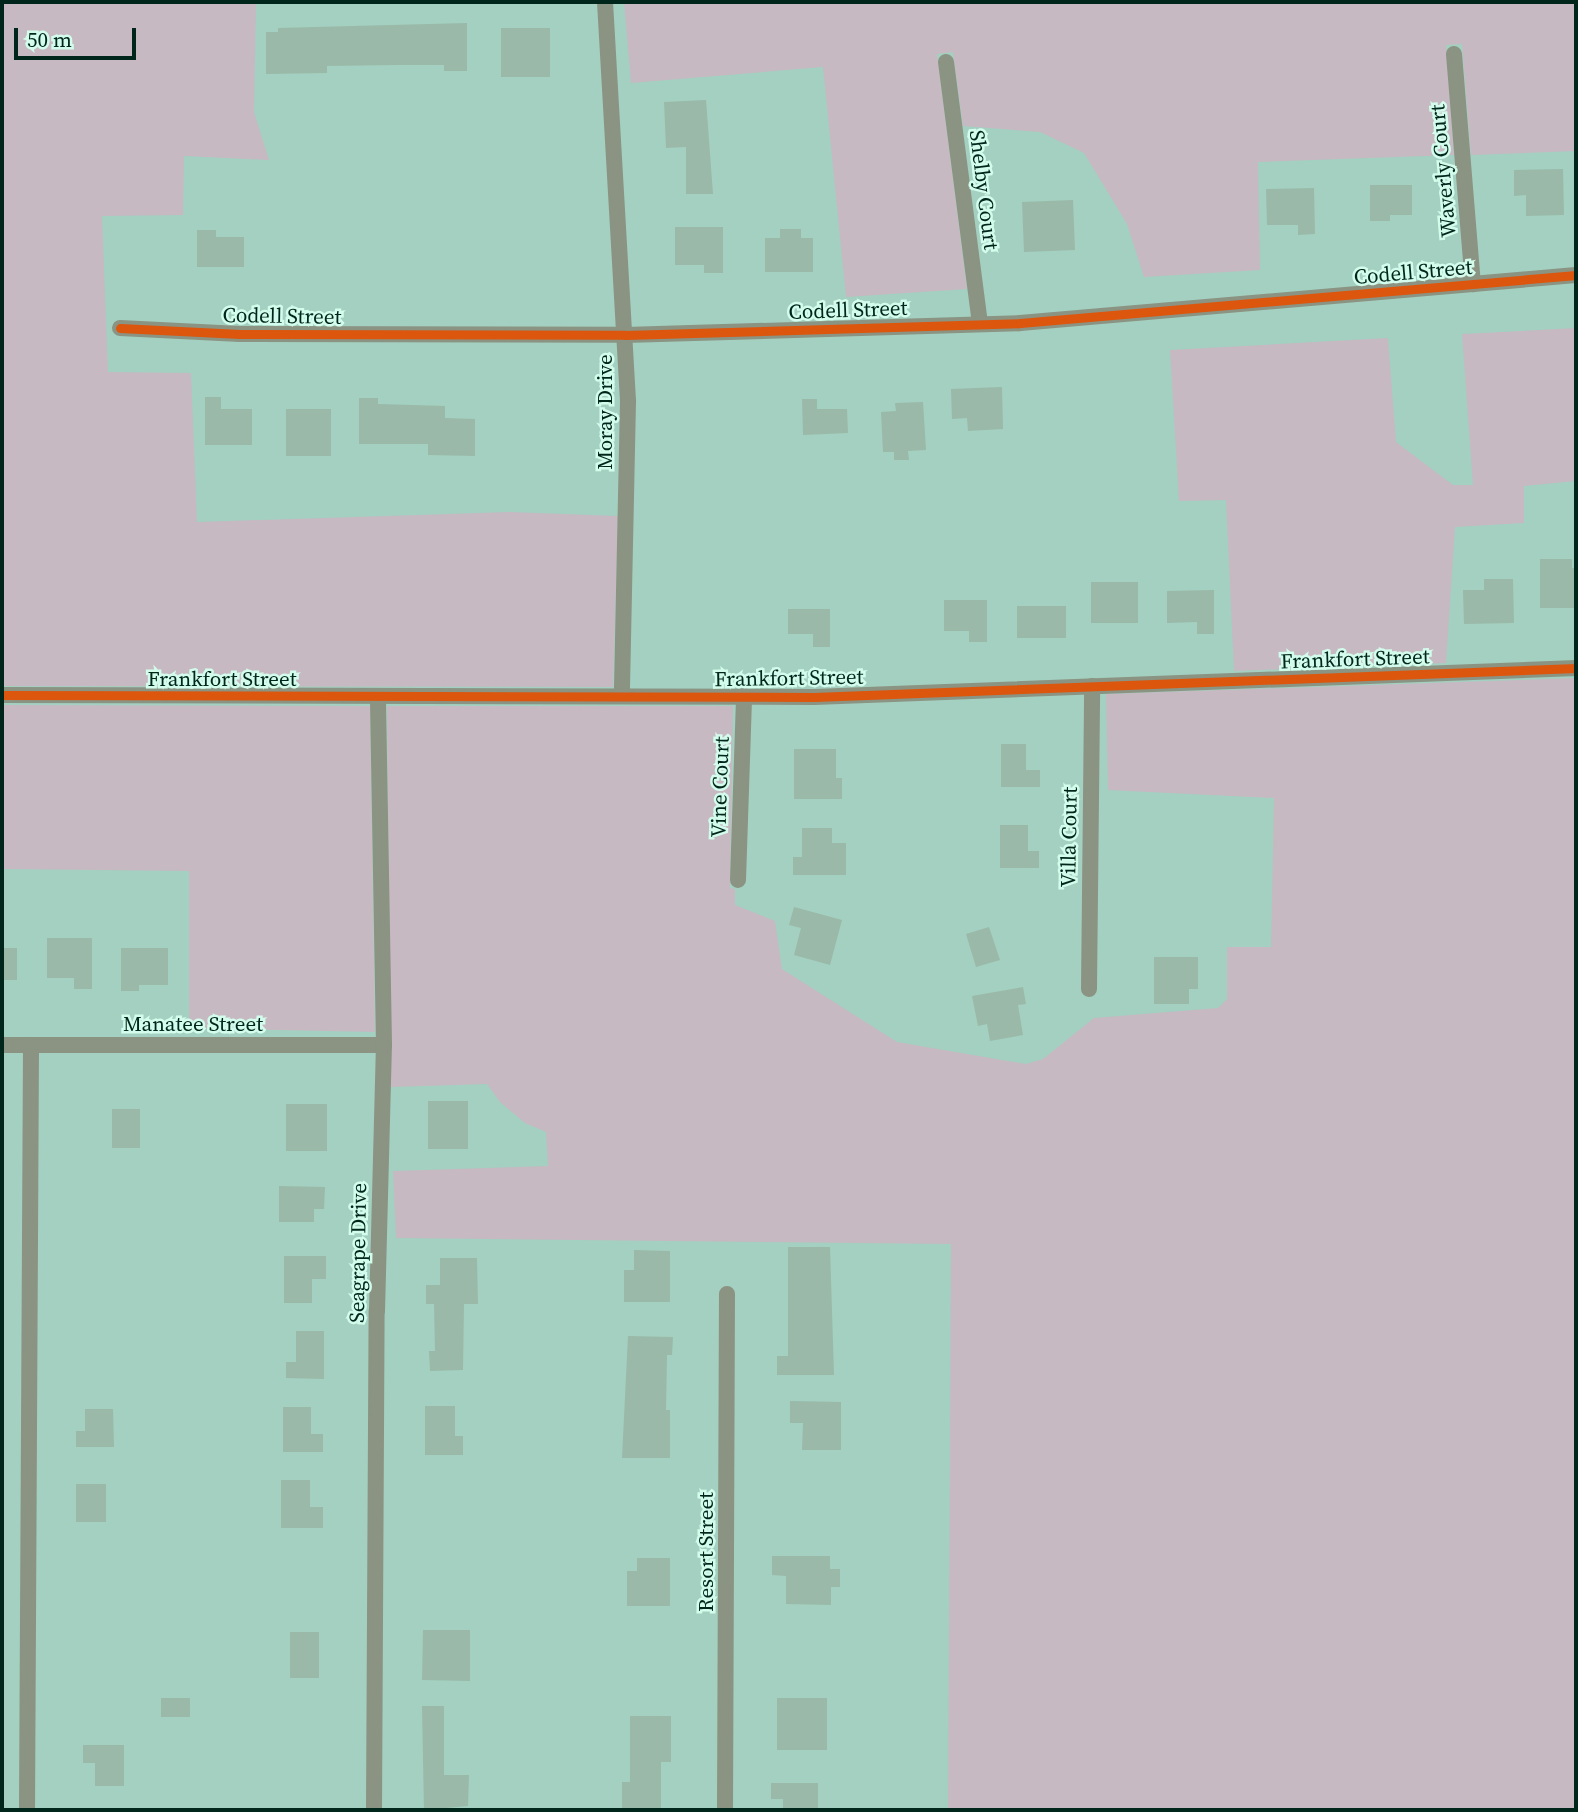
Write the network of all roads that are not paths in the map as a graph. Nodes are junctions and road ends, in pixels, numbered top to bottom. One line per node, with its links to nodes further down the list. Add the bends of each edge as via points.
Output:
1 (605, 2): 8 (street, Moray Drive)
2 (1454, 54): 5 (street, Waverly Court)
3 (946, 62): 6 (street, Shelby Court)
4 (1576, 275): 5 (street, Codell Street)
5 (1473, 284): 6 (street, Codell Street)
6 (980, 324): 8 (street, Codell Street)
7 (120, 328): 8 (street, Codell Street, via 240,334)
8 (625, 335): 12 (street, Moray Drive, via 628,401)
9 (1576, 668): 10 (street, Frankfort Street)
10 (1092, 685): 13 (street, Frankfort Street); 16 (street, Villa Court)
11 (2, 695): 14 (street, Frankfort Street)
12 (622, 696): 13 (street, Frankfort Street); 14 (street, Frankfort Street)
13 (744, 696): 15 (street, Vine Court)
14 (378, 697): 19 (street, Seagrape Drive)
15 (738, 880)
16 (1089, 989)
17 (2, 1045): 18 (street, Manatee Street)
18 (31, 1045): 19 (street, Manatee Street); 21 (street)
19 (384, 1045): 22 (street, Seagrape Drive)
20 (727, 1294): 23 (street, Resort Street)
21 (27, 1810)
22 (374, 1810)
23 (725, 1810)

